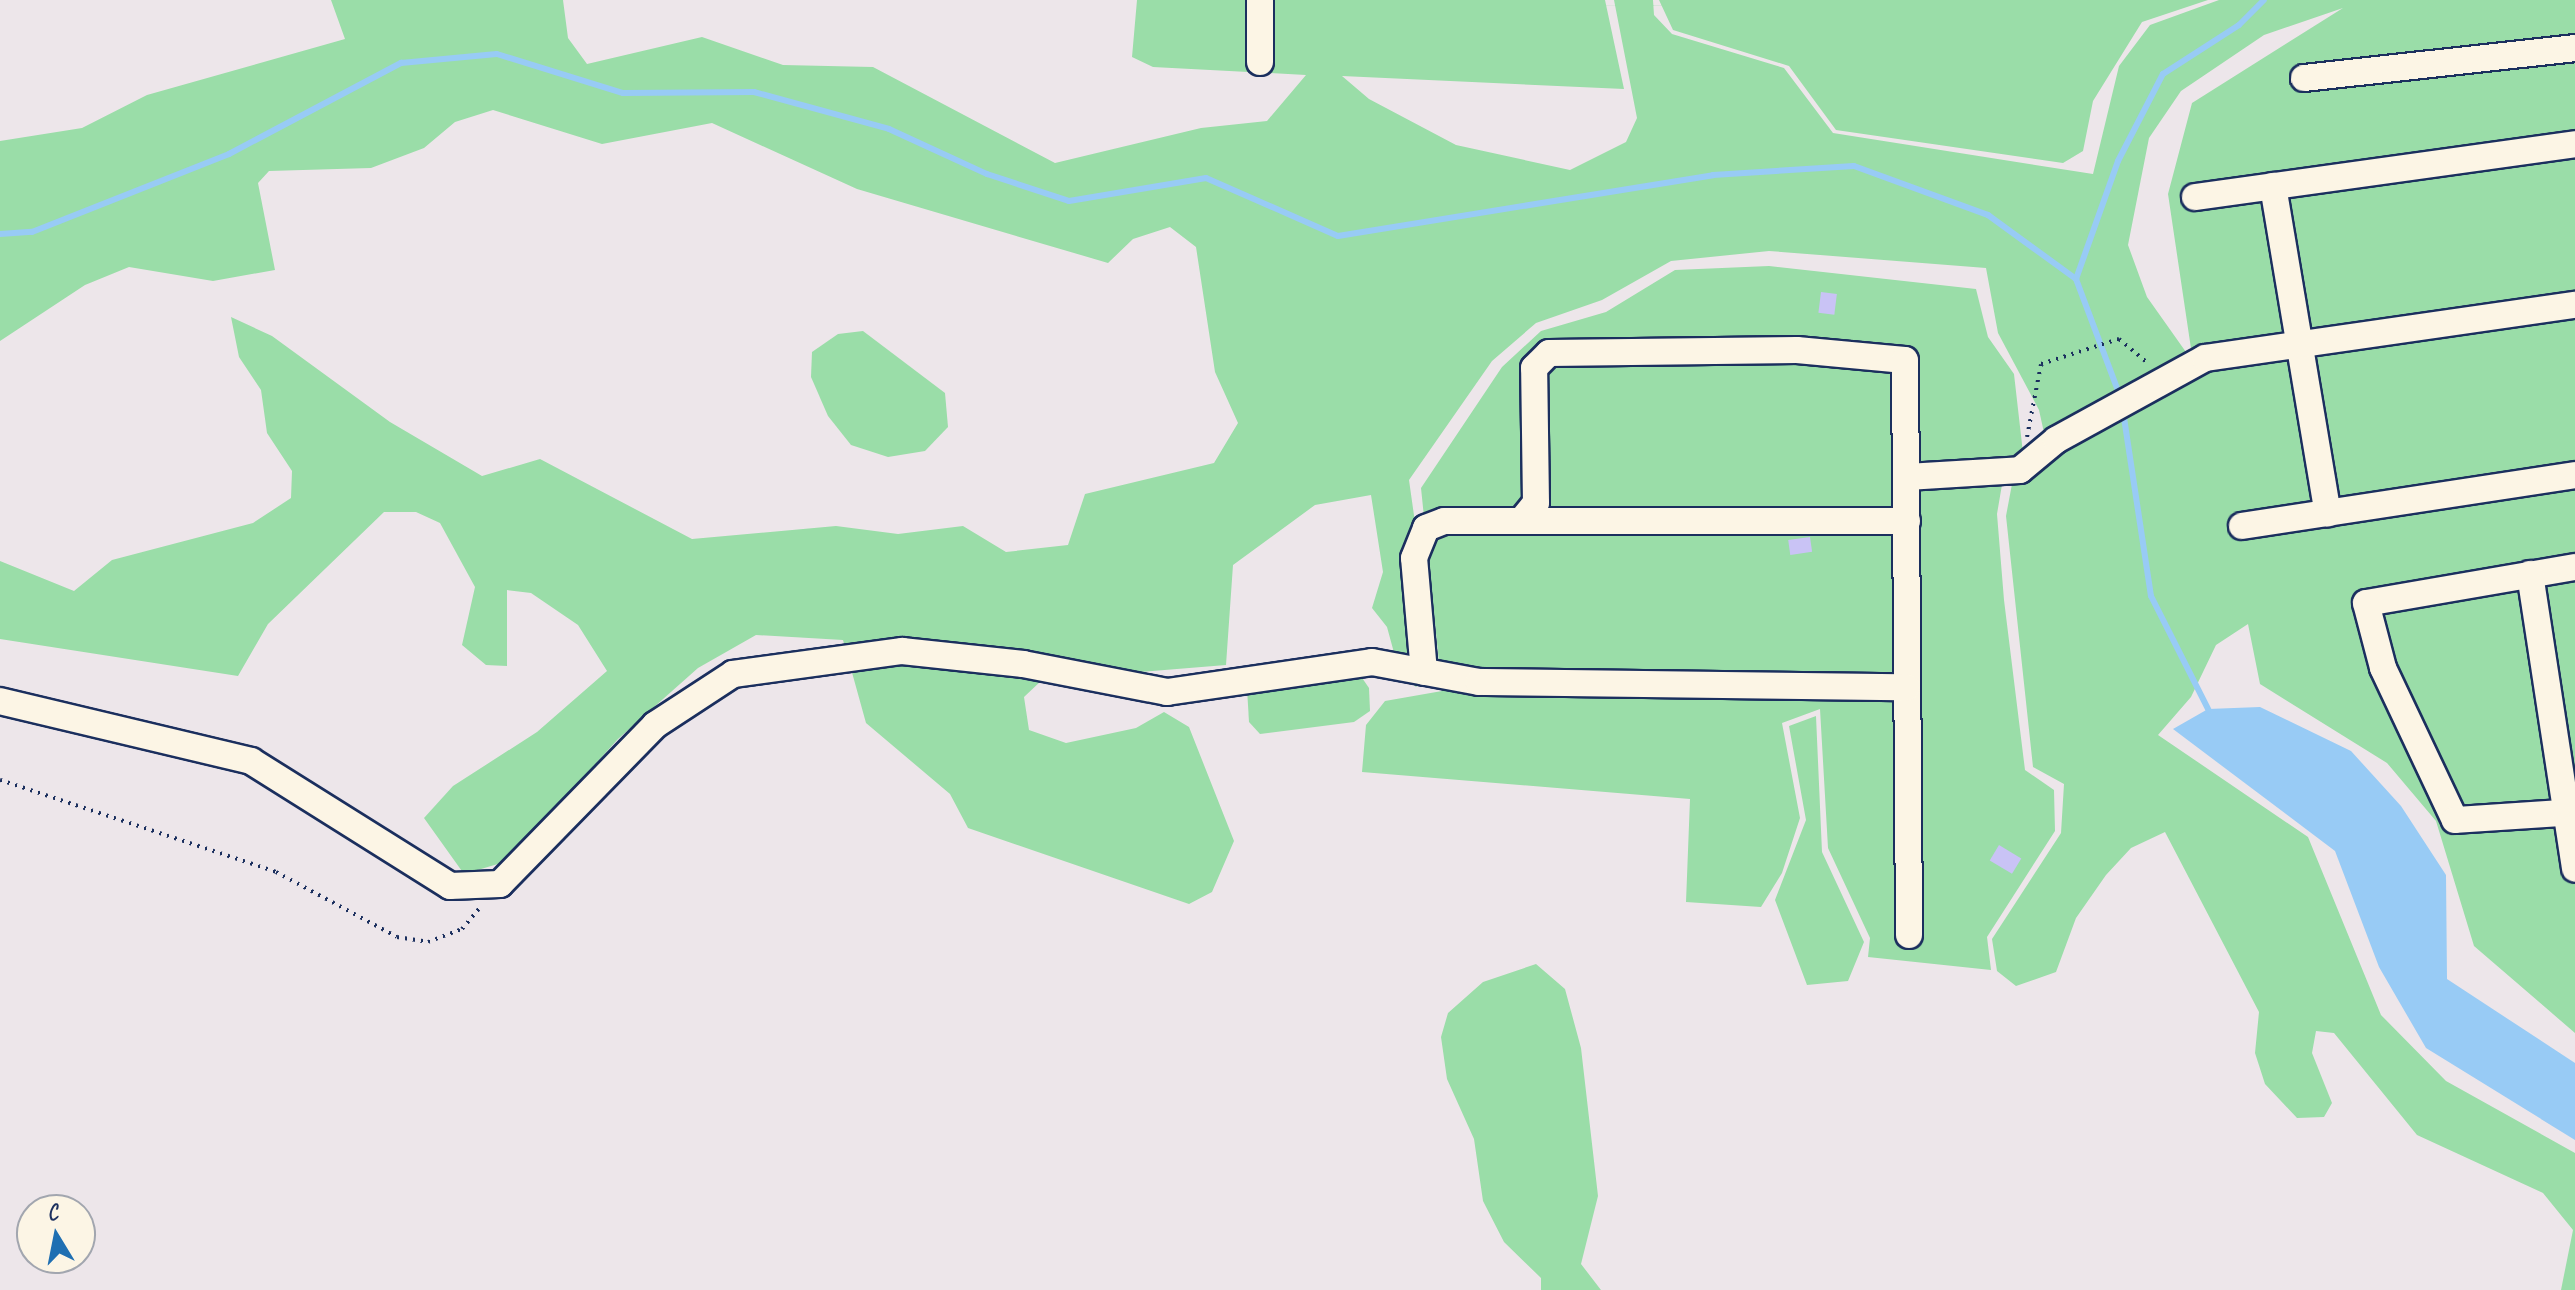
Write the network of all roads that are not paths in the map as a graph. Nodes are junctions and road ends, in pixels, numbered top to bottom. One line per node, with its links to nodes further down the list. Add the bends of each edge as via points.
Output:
1 (1260, 0): 3 (street)
2 (2575, 48): 4 (street)
3 (1260, 62)
4 (2304, 78)
5 (2575, 144): 6 (street)
6 (2273, 186): 7 (street); 9 (street)
7 (2195, 197)
8 (2575, 305): 9 (street)
9 (2295, 345): 11 (street, via 2205,358 2091,421 2020,470); 12 (street)
10 (2575, 475): 12 (street)
11 (1907, 477): 13 (street, via 1905,360 1797,350 1549,353 1534,368 1536,503); 14 (street)
12 (2328, 513): 15 (street)
13 (1522, 520): 14 (street); 18 (street, via 1444,521 1426,528 1414,558)
14 (1907, 521): 19 (street)
15 (2242, 526)
16 (2575, 567): 17 (street)
17 (2530, 574): 21 (street); 21 (street, via 2366,603 2383,668 2455,820)
18 (1424, 672): 19 (street, via 1479,682); 20 (street, via 1372,662 1167,692 1023,664 902,651 733,674 655,725 500,884 450,886 251,761)
19 (1907, 687): 23 (street)
20 (0, 701)
21 (2569, 813): 22 (street)
22 (2575, 869)
23 (1909, 935)

